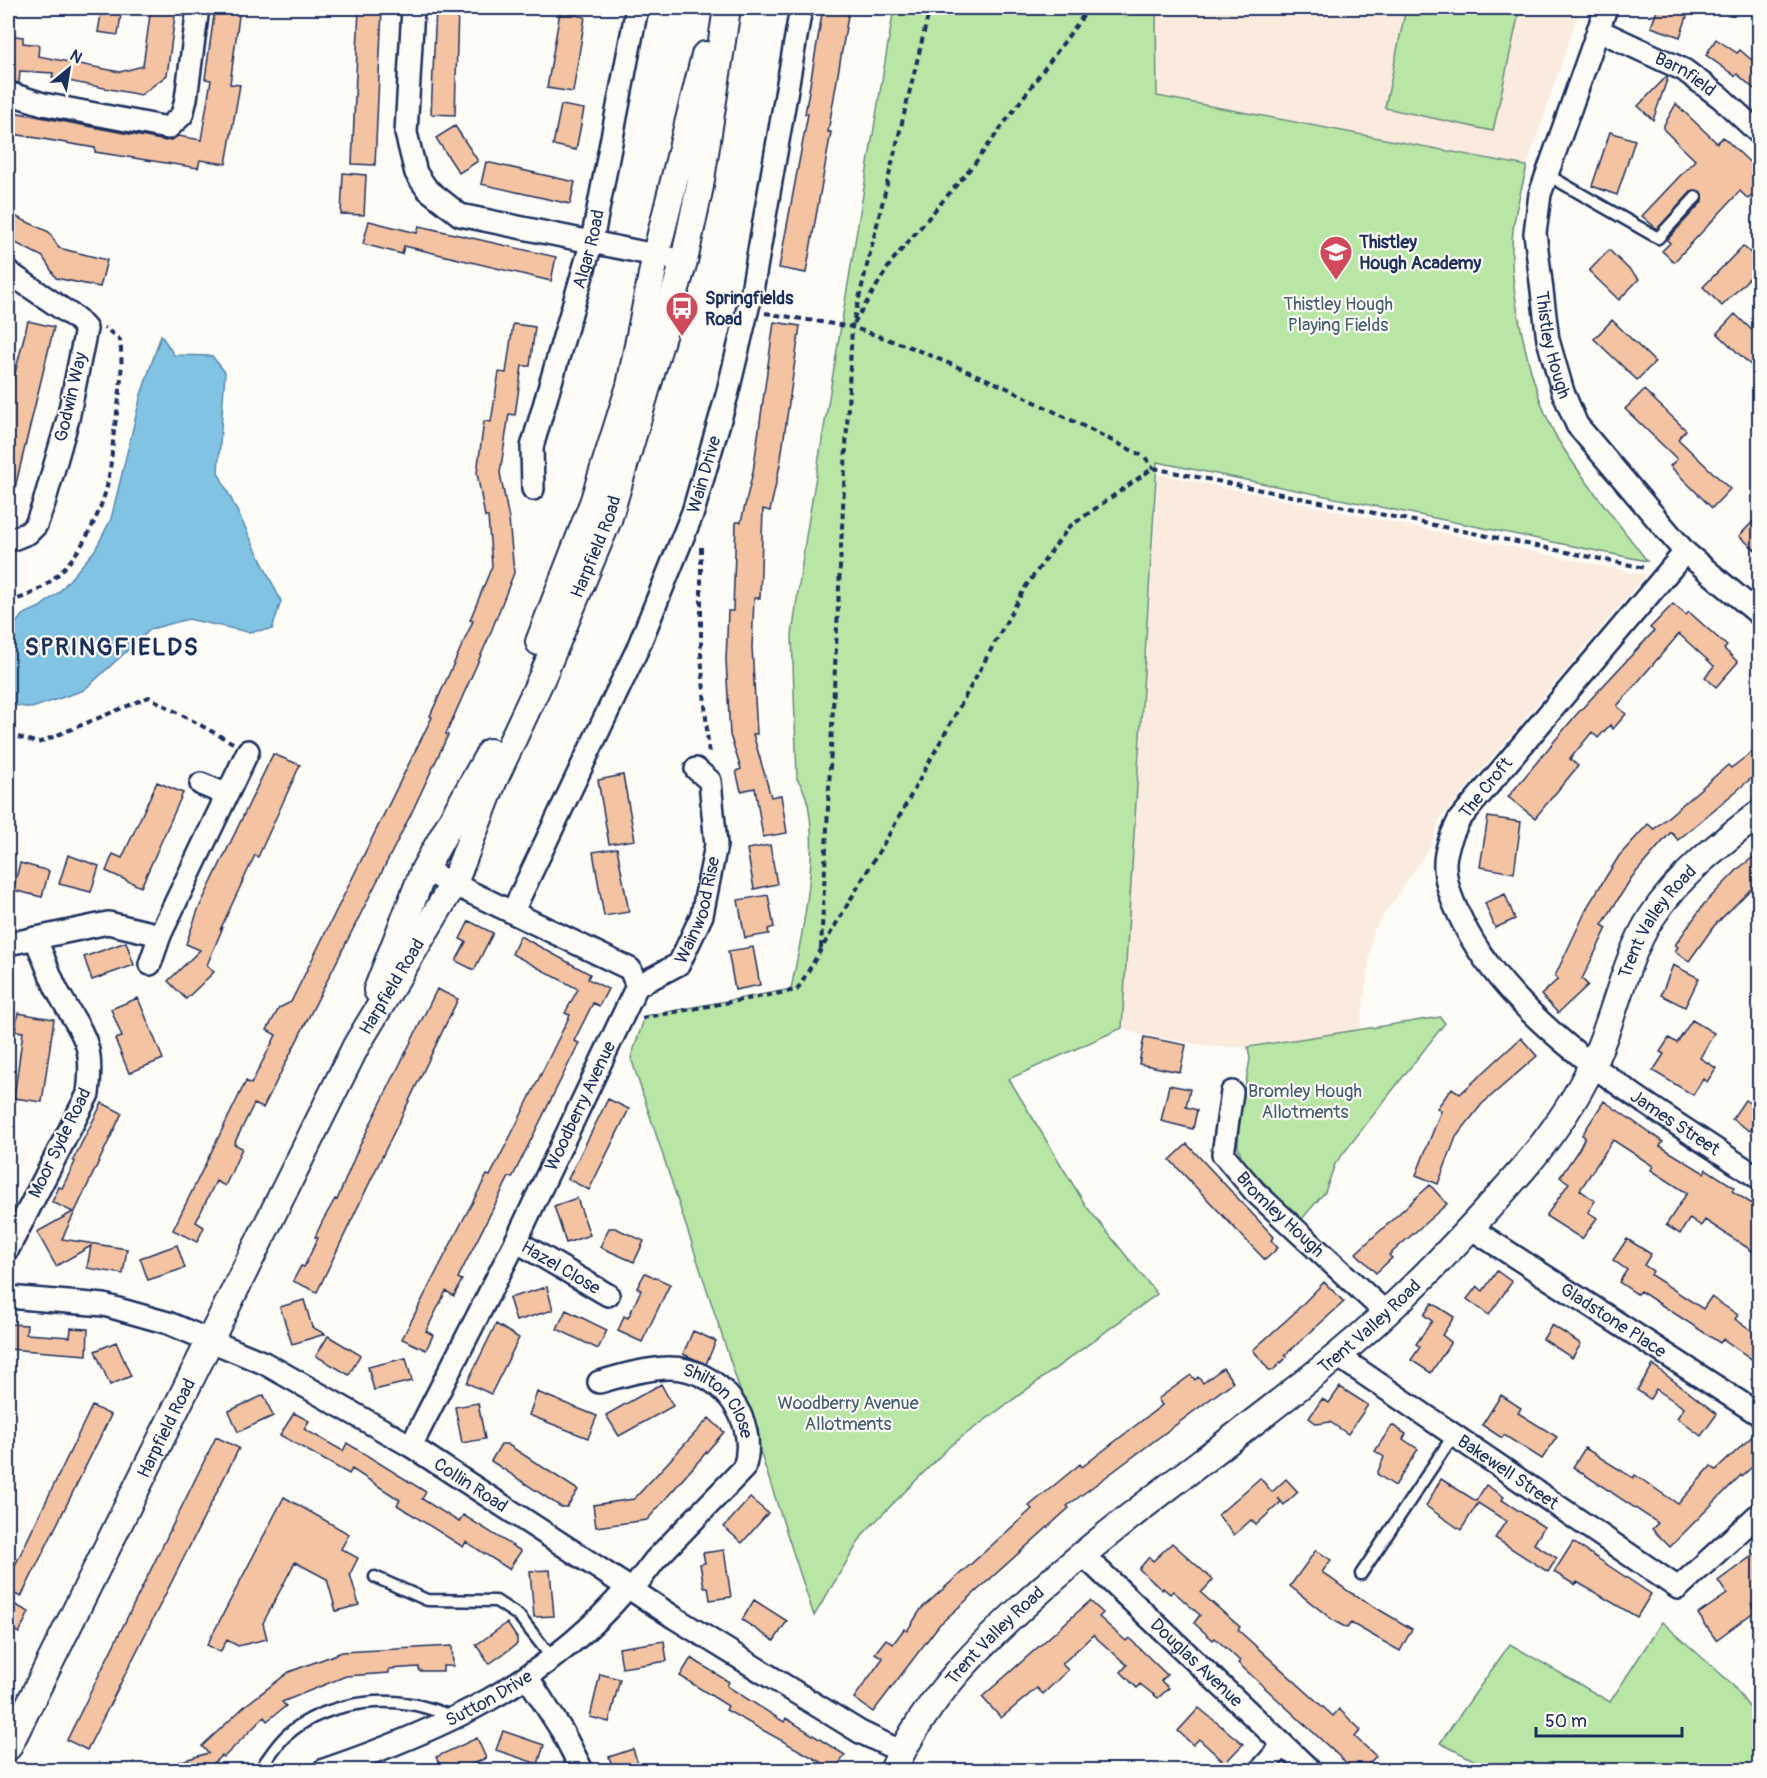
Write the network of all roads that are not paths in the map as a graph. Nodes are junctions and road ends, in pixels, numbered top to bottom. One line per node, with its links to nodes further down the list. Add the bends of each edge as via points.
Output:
1 (198, 8): 9 (street, via 186,99 182,115 168,128 42,104)
2 (413, 8): 13 (street, via 406,133 416,173 427,189 460,215)
3 (637, 8): 13 (street, Algar Road)
4 (712, 8): 14 (street, Harpfield Road, via 703,65)
5 (727, 8): 15 (street, Harpfield Road)
6 (801, 8): 28 (street, Wain Drive, via 747,310 693,512 637,650)
7 (1606, 8): 8 (street, Thistley Hough)
8 (1598, 30): 10 (street, Barnfield, via 1684,70); 11 (street, Thistley Hough)
9 (8, 93)
10 (1760, 134)
11 (1546, 174): 12 (lane, via 1658,238); 19 (street, Thistley Hough, via 1535,233 1548,340 1563,392 1577,425)
12 (1696, 197)
13 (592, 241): 14 (street); 17 (street, Algar Road, via 532,447)
14 (656, 254): 15 (street); 26 (street, Harpfield Road, via 630,386 593,503 525,678 484,766)
15 (684, 261): 27 (street, Harpfield Road, via 608,520 493,782)
16 (8, 272): 18 (street, Godwin Way, via 77,319 86,330 68,419 36,525)
17 (533, 489)
18 (8, 541)
19 (1685, 552): 20 (street, Thistley Hough); 35 (street, The Croft, via 1459,820 1451,834 1445,865 1452,901 1493,972 1530,1013)
20 (1760, 615)
21 (248, 752): 24 (street)
22 (703, 775): 33 (street, Wainwood Rise, via 716,845 702,915 679,964)
23 (201, 784): 24 (street)
24 (225, 794): 29 (street)
25 (1760, 813): 35 (street, Trent Valley Road, via 1708,853 1681,880 1650,921)
26 (424, 870): 27 (street); 34 (street, Harpfield Road)
27 (454, 883): 28 (street); 34 (street, Harpfield Road)
28 (513, 911): 33 (street, via 630,969)
29 (160, 935): 30 (street, via 108,923); 32 (street)
30 (36, 938): 31 (street); 40 (street, Moor Syde Road, via 57,989 87,1038 92,1067 88,1094)
31 (8, 944)
32 (150, 964)
33 (637, 986): 39 (street, Woodberry Avenue)
34 (356, 1046): 44 (street, Harpfield Road)
35 (1592, 1065): 37 (street, James Street); 38 (street, Trent Valley Road, via 1556,1129)
36 (1232, 1092): 43 (street, Bromley Hough, via 1223,1154 1255,1192)
37 (1760, 1179)
38 (1469, 1227): 43 (street, Trent Valley Road); 47 (street, Gladstone Place)
39 (516, 1241): 41 (street, Hazel Close); 49 (street, Woodberry Avenue)
40 (8, 1249)
41 (608, 1295)
42 (8, 1297): 44 (street, Collin Road, via 104,1305)
43 (1386, 1313): 45 (street, Trent Valley Road)
44 (211, 1340): 49 (street, Collin Road, via 264,1363); 59 (street, Harpfield Road)
45 (1338, 1356): 48 (street, Bakewell Street); 51 (street, Trent Valley Road)
46 (599, 1382): 54 (street, Shilton Close, via 668,1368 691,1370 714,1381 740,1411 749,1452 744,1468)
47 (1760, 1415)
48 (1453, 1436): 50 (street, Bakewell Street, via 1678,1588); 52 (lane)
49 (411, 1446): 54 (street, Collin Road)
50 (1759, 1516)
51 (1082, 1554): 58 (street, Douglas Avenue); 60 (street, Trent Valley Road, via 1006,1621 945,1684 915,1726)
52 (1361, 1574)
53 (375, 1577): 55 (lane, via 427,1600 496,1601 519,1616)
54 (630, 1588): 55 (street, Sutton Drive, via 588,1630); 60 (street, Collin Road, via 860,1732)
55 (552, 1658): 56 (street, Sutton Drive)
56 (528, 1678): 57 (street, Sutton Drive); 63 (street)
57 (457, 1718): 61 (lane, via 410,1704 376,1702 339,1708 306,1721 286,1735); 62 (street, Sutton Drive)
58 (1283, 1744): 64 (street); 65 (street, Douglas Avenue)
59 (8, 1747)
60 (897, 1761)
61 (260, 1770)
62 (324, 1770)
63 (582, 1770)
64 (1261, 1770)
65 (1310, 1770)

